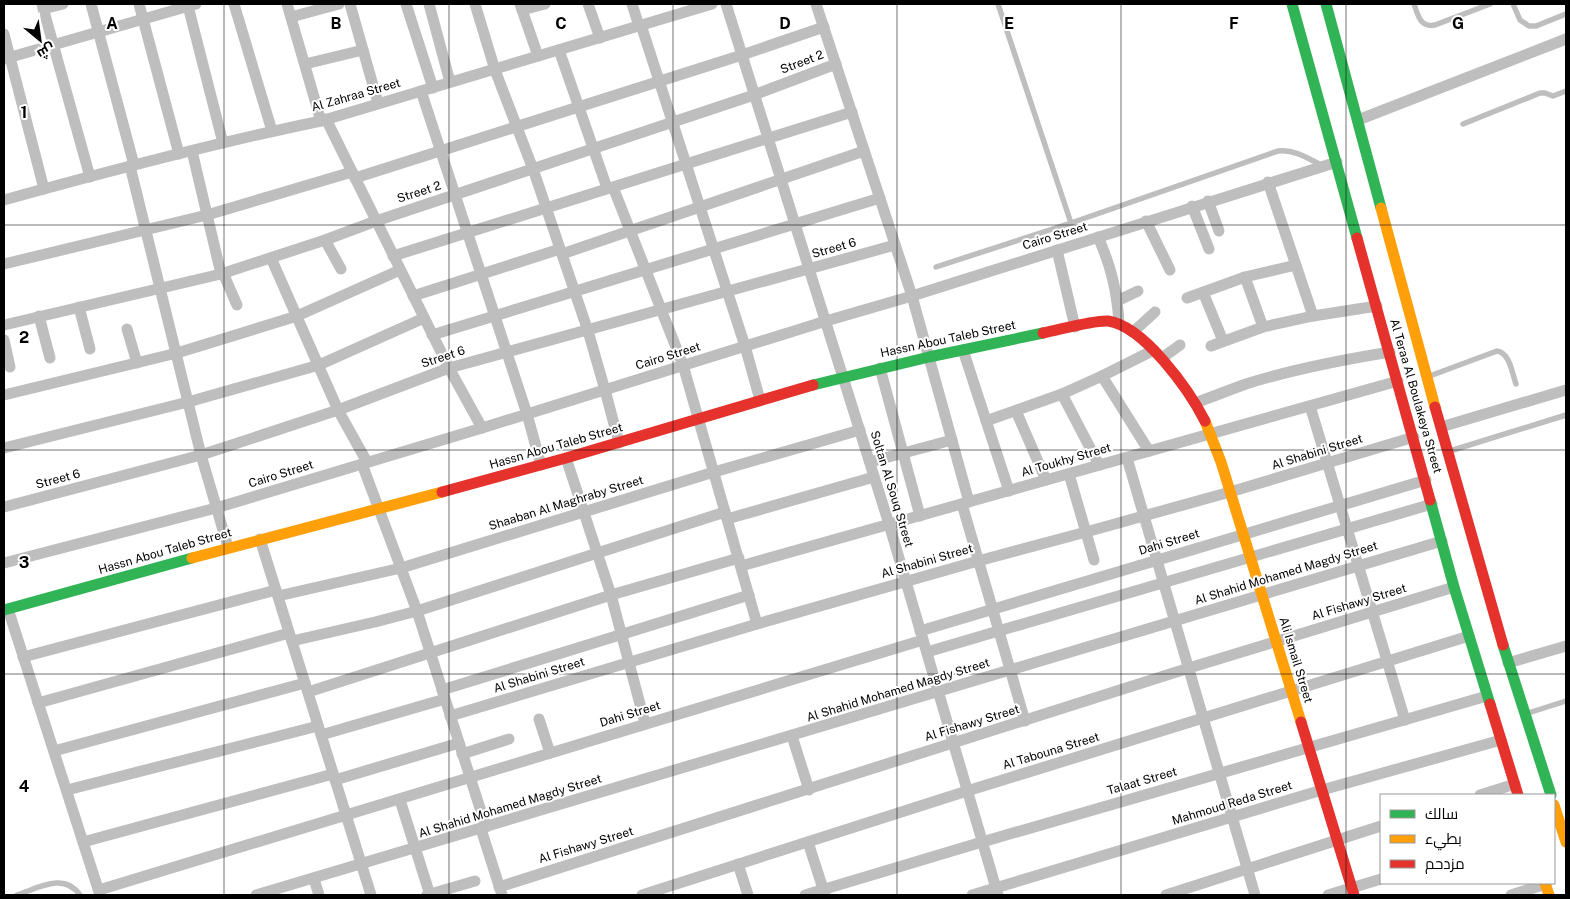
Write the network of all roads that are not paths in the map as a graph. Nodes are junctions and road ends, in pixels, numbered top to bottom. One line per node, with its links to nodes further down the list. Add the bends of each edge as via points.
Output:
1 (63, 4): 25 (street)
2 (91, 4): 33 (street)
3 (139, 4): 30 (street)
4 (234, 4): 60 (street)
5 (287, 4): 29 (street)
6 (339, 4): 29 (street)
7 (350, 4): 38 (street)
8 (406, 4): 48 (street)
9 (429, 4): 47 (street)
10 (475, 4): 45 (street)
11 (545, 4): 26 (street)
12 (588, 4): 35 (street)
13 (632, 4): 31 (street)
14 (712, 4): 27 (street, Al Zahraa Street)
15 (726, 4): 40 (street, Soltan Al Souq Street)
16 (816, 4): 32 (street)
17 (998, 4): 89 (lane)
18 (1292, 4): 68 (street, Al Teraa Al Boulakeya Street)
19 (1326, 4): 56 (street, Al Teraa Al Boulakeya Street)
20 (1414, 4): 24 (lane, via 1422,23 1428,26)
21 (1490, 4): 24 (lane)
22 (1514, 4): 28 (lane, via 1520,20 1529,26)
23 (192, 5): 30 (street); 62 (street)
24 (1482, 5)
25 (43, 6): 37 (street)
26 (521, 7): 41 (street)
27 (680, 8): 31 (street, Al Zahraa Street)
28 (1566, 14)
29 (291, 17): 43 (street)
30 (143, 19): 33 (street); 67 (street)
31 (640, 26): 35 (street, Al Zahraa Street); 46 (street)
32 (824, 27): 40 (street); 44 (street)
33 (99, 32): 37 (street); 70 (street)
34 (4, 34): 42 (street)
35 (600, 38): 39 (street, Al Zahraa Street)
36 (1566, 39): 56 (street)
37 (53, 45): 42 (street); 74 (street)
38 (363, 50): 43 (street); 52 (street)
39 (559, 50): 41 (street, Al Zahraa Street); 53 (street)
40 (742, 55): 46 (street); 51 (street, Soltan Al Souq Street)
41 (538, 56): 45 (street, Al Zahraa Street)
42 (7, 58): 78 (street)
43 (304, 64): 55 (street)
44 (836, 64): 51 (street, Street 2); 54 (street)
45 (495, 70): 47 (street, Al Zahraa Street); 59 (street)
46 (659, 81): 53 (street); 57 (street)
47 (450, 82): 48 (street, Al Zahraa Street)
48 (432, 88): 49 (street, Al Zahraa Street)
49 (421, 91): 52 (street, Al Zahraa Street); 65 (street)
50 (1566, 92): 58 (lane, via 1553,96 1540,93)
51 (754, 95): 57 (street, Street 2); 61 (street, Soltan Al Souq Street)
52 (378, 103): 55 (street, Al Zahraa Street)
53 (578, 107): 59 (street); 63 (street)
54 (852, 112): 61 (street); 66 (street)
55 (323, 120): 60 (street, Al Zahraa Street); 73 (street)
56 (1358, 120): 164 (street, Al Teraa Al Boulakeya Street)
57 (672, 122): 63 (street, Street 2); 69 (street)
58 (1462, 124)
59 (516, 126): 65 (street); 72 (street)
60 (272, 131): 62 (street, Al Zahraa Street)
61 (768, 138): 69 (street); 75 (street, Soltan Al Souq Street)
62 (223, 143): 64 (street, Al Zahraa Street)
63 (593, 148): 72 (street, Street 2); 77 (street)
64 (192, 151): 67 (street, Al Zahraa Street); 86 (street)
65 (440, 151): 73 (street); 79 (street)
66 (864, 151): 75 (street); 80 (street)
67 (179, 154): 70 (street, Al Zahraa Street)
68 (1336, 162): 71 (street, Cairo Street); 125 (street, Al Teraa Al Boulakeya Street)
69 (686, 164): 77 (street); 84 (street)
70 (132, 165): 74 (street, Al Zahraa Street); 91 (street)
71 (1323, 166): 76 (street, Cairo Street); 89 (lane, via 1296,153 1278,151)
72 (532, 169): 79 (street, Street 2); 85 (street)
73 (353, 175): 86 (street); 87 (street)
74 (90, 177): 78 (street, Al Zahraa Street)
75 (781, 179): 84 (street); 90 (street, Soltan Al Souq Street)
76 (1268, 182): 82 (street, Cairo Street); 105 (street)
77 (610, 187): 85 (street); 93 (street)
78 (44, 189): 81 (street, Al Zahraa Street)
79 (455, 195): 87 (street, Street 2); 94 (street)
80 (880, 198): 90 (street); 97 (street)
81 (4, 200)
82 (1208, 201): 83 (street, Cairo Street); 92 (street)
83 (1192, 206): 88 (street, Cairo Street); 99 (street)
84 (700, 207): 93 (street); 98 (street)
85 (546, 208): 94 (street); 101 (street)
86 (207, 215): 91 (street); 112 (street)
87 (376, 221): 96 (street, Street 2); 102 (street)
88 (1146, 221): 95 (street, Cairo Street); 111 (street)
89 (1071, 223): 106 (lane)
90 (795, 224): 98 (street); 107 (street, Soltan Al Souq Street)
91 (146, 229): 104 (street); 115 (street)
92 (1218, 230)
93 (630, 231): 101 (street); 110 (street)
94 (467, 232): 102 (street); 113 (street)
95 (1098, 237): 100 (street, Cairo Street); 123 (street)
96 (325, 240): 103 (street, Street 2); 108 (street)
97 (895, 245): 107 (street, Street 6); 121 (street)
98 (713, 249): 110 (street); 118 (street)
99 (1209, 249)
100 (1057, 250): 121 (street, Cairo Street); 137 (street)
101 (561, 252): 113 (street); 117 (street)
102 (393, 256): 109 (street)
103 (270, 258): 112 (street, Street 2); 130 (street)
104 (4, 264)
105 (1296, 265): 114 (street); 132 (street)
106 (936, 267)
107 (809, 269): 118 (street, Street 6); 134 (street, Soltan Al Souq Street)
108 (341, 270)
109 (400, 270): 120 (street); 130 (street)
110 (646, 270): 117 (street); 127 (street)
111 (1170, 270)
112 (222, 274): 115 (street, Street 2); 124 (street)
113 (481, 274): 120 (street); 131 (street)
114 (1245, 277): 119 (street); 138 (street)
115 (161, 288): 126 (street, Street 2); 152 (street)
116 (1138, 291): 123 (street)
117 (575, 292): 131 (street); 140 (street)
118 (727, 292): 127 (street, Street 6); 145 (street)
119 (1203, 292): 122 (street); 144 (street)
120 (413, 296): 133 (street)
121 (912, 296): 134 (street, Cairo Street); 154 (street)
122 (1187, 298)
123 (1118, 301): 135 (street)
124 (237, 305)
125 (1377, 306): 132 (street); 151 (street, Al Teraa Al Boulakeya Street)
126 (79, 307): 129 (street, Street 2); 148 (street)
127 (662, 310): 140 (street, Street 6); 158 (street)
128 (1155, 312): 141 (street)
129 (38, 316): 136 (street, Street 2); 155 (street)
130 (297, 316): 152 (street); 157 (street)
131 (495, 316): 142 (street); 150 (street)
132 (1313, 316): 138 (street)
133 (424, 318): 142 (street); 157 (street)
134 (826, 321): 145 (street, Cairo Street); 163 (street, Soltan Al Souq Street)
135 (1119, 323): 137 (street, Hassn Abou Taleb Street, via 1102,321); 141 (street, Ali Ismail Street)
136 (4, 325)
137 (1075, 327): 149 (street, Hassn Abou Taleb Street)
138 (1262, 327): 144 (street)
139 (127, 329): 156 (street)
140 (588, 330): 150 (street, Street 6); 167 (street)
141 (1133, 332): 153 (street, Ali Ismail Street)
142 (432, 335): 160 (street)
143 (4, 340): 159 (street)
144 (1223, 341): 147 (street)
145 (745, 346): 158 (street, Cairo Street); 171 (street)
146 (1180, 346): 153 (street)
147 (1211, 346)
148 (90, 349)
149 (963, 350): 154 (street, Hassn Abou Taleb Street); 180 (street)
150 (507, 352): 160 (street, Street 6); 177 (street)
151 (1390, 352): 165 (street, Al Teraa Al Boulakeya Street); 173 (street, via 1294,371)
152 (177, 353): 156 (street); 172 (street)
153 (1158, 354): 162 (street); 173 (street, Ali Ismail Street)
154 (929, 357): 161 (street, Hassn Abou Taleb Street); 186 (street)
155 (50, 358)
156 (137, 363): 170 (street)
157 (319, 365): 172 (street); 175 (street)
158 (684, 365): 167 (street, Cairo Street); 179 (street)
159 (10, 367)
160 (449, 368): 175 (street, Street 6); 181 (street)
161 (880, 368): 163 (street, Hassn Abou Taleb Street); 191 (street)
162 (1102, 376): 169 (street); 189 (street)
163 (843, 377): 171 (street, Hassn Abou Taleb Street); 183 (street, Soltan Al Souq Street)
164 (1427, 377): 166 (lane, via 1497,351 1506,356); 182 (street, Al Teraa Al Boulakeya Street)
165 (1398, 381): 174 (street, Al Toukhy Street); 185 (street, Al Teraa Al Boulakeya Street)
166 (1516, 384)
167 (606, 390): 177 (street, Cairo Street); 187 (street)
168 (1566, 390): 182 (street)
169 (1062, 394): 176 (street); 199 (street)
170 (4, 396)
171 (760, 400): 179 (street, Hassn Abou Taleb Street)
172 (188, 402): 188 (street); 192 (street)
173 (1195, 403): 184 (street, Ali Ismail Street)
174 (1310, 406): 184 (street, Al Toukhy Street); 197 (street)
175 (338, 410): 192 (street, Street 6); 196 (street)
176 (1016, 411): 180 (street); 203 (street)
177 (527, 414): 181 (street, Cairo Street); 198 (street)
178 (1566, 415): 190 (lane)
179 (699, 419): 187 (street, Hassn Abou Taleb Street); 200 (street)
180 (986, 421): 205 (street)
181 (482, 428): 196 (street, Cairo Street)
182 (1441, 428): 190 (street, Al Teraa Al Boulakeya Street)
183 (860, 430): 195 (street, Soltan Al Souq Street); 200 (street, Shaaban Al Maghraby Street)
184 (1211, 434): 189 (street, Al Toukhy Street); 206 (street, Ali Ismail Street)
185 (1414, 437): 197 (street, Al Shabini Street); 204 (street, Al Teraa Al Boulakeya Street)
186 (952, 440): 191 (street); 207 (street)
187 (619, 443): 193 (street, Hassn Abou Taleb Street)
188 (4, 448)
189 (1149, 451): 194 (street, Al Toukhy Street)
190 (1448, 452): 258 (street, Al Teraa Al Boulakeya Street)
191 (903, 453): 195 (street); 215 (street)
192 (201, 455): 210 (street, Street 6); 211 (street)
193 (566, 458): 198 (street, Hassn Abou Taleb Street); 213 (street)
194 (1127, 458): 199 (street, Al Toukhy Street); 216 (street)
195 (870, 462): 202 (street, Soltan Al Souq Street)
196 (364, 463): 211 (street, Cairo Street); 212 (street)
197 (1327, 463): 206 (street, Al Shabini Street); 209 (street)
198 (541, 465): 212 (street, Hassn Abou Taleb Street)
199 (1099, 465): 201 (street, Al Toukhy Street)
200 (714, 472): 213 (street, Shaaban Al Maghraby Street); 214 (street)
201 (1069, 474): 203 (street, Al Toukhy Street); 219 (street)
202 (874, 478): 214 (street); 217 (street, Soltan Al Souq Street)
203 (1046, 480): 205 (street, Al Toukhy Street)
204 (1426, 480): 208 (street, Al Teraa Al Boulakeya Street); 209 (street, Dahi Street)
205 (1009, 491): 207 (street, Al Toukhy Street)
206 (1230, 492): 216 (street, Al Shabini Street); 220 (street, Ali Ismail Street)
207 (966, 503): 215 (street, Al Toukhy Street); 228 (street)
208 (1432, 504): 218 (street); 222 (street, Al Teraa Al Boulakeya Street)
209 (1340, 506): 218 (street); 220 (street, Dahi Street)
210 (4, 507)
211 (216, 508): 223 (street); 230 (street, Cairo Street)
212 (379, 510): 221 (street, Hassn Abou Taleb Street); 232 (street)
213 (585, 512): 224 (street); 232 (street, Shaaban Al Maghraby Street)
214 (726, 515): 224 (street); 229 (street)
215 (920, 516): 217 (street, Al Toukhy Street)
216 (1144, 516): 219 (street, Al Shabini Street); 227 (street)
217 (889, 524): 229 (street, Al Toukhy Street); 233 (street, Soltan Al Souq Street)
218 (1347, 529): 225 (street); 231 (street)
219 (1086, 532): 226 (street); 228 (street, Al Shabini Street)
220 (1243, 534): 225 (street, Ali Ismail Street); 227 (street, Dahi Street)
221 (260, 538): 223 (street, Hassn Abou Taleb Street); 236 (street)
222 (1442, 541): 231 (street, Al Shahid Mohamed Magdy Street); 235 (street, Al Teraa Al Boulakeya Street)
223 (228, 547): 240 (street, Hassn Abou Taleb Street)
224 (598, 553): 239 (street); 242 (street)
225 (1250, 557): 234 (street); 238 (street, Ali Ismail Street)
226 (1094, 560)
227 (1157, 560): 234 (street); 241 (street, Dahi Street)
228 (978, 561): 233 (street, Al Shabini Street); 241 (street)
229 (740, 562): 237 (street); 239 (street, Al Toukhy Street)
230 (4, 563)
231 (1358, 566): 238 (street, Al Shahid Mohamed Magdy Street); 243 (street)
232 (401, 568): 236 (street, Shaaban Al Maghraby Street); 242 (street)
233 (906, 582): 245 (street, Al Shabini Street); 248 (street, Soltan Al Souq Street)
234 (1164, 583): 244 (street); 246 (street)
235 (1454, 587): 243 (street, Al Fishawy Street); 249 (street, Al Teraa Al Boulakeya Street)
236 (277, 593): 250 (street); 255 (street, Shaaban Al Maghraby Street)
237 (749, 595): 245 (street); 247 (street)
238 (1262, 595): 244 (street, Al Shahid Mohamed Magdy Street); 251 (street, Ali Ismail Street)
239 (612, 596): 247 (street); 254 (street, Al Toukhy Street)
240 (6, 609): 255 (street)
241 (992, 610): 246 (street); 248 (street, Dahi Street)
242 (417, 611): 250 (street); 254 (street)
243 (1372, 612): 251 (street, Al Fishawy Street); 256 (street)
244 (1175, 621): 259 (street); 260 (street, Al Shahid Mohamed Magdy Street)
245 (757, 624): 257 (street, Al Shabini Street)
246 (999, 631): 253 (street); 260 (street)
247 (622, 633): 257 (street); 264 (street)
248 (922, 635): 253 (street, Soltan Al Souq Street); 274 (street, Dahi Street)
249 (1469, 636): 256 (street, Al Tabouna Street); 265 (street, Al Teraa Al Boulakeya Street)
250 (291, 637): 261 (street); 267 (street)
251 (1276, 642): 259 (street, Al Fishawy Street); 262 (street, Ali Ismail Street)
252 (1566, 646): 258 (street)
253 (927, 652): 263 (street, Soltan Al Souq Street)
254 (430, 653): 261 (street, Al Toukhy Street); 264 (street)
255 (23, 658): 267 (street)
256 (1387, 661): 262 (street, Al Tabouna Street); 272 (street)
257 (630, 662): 269 (street, Al Shabini Street); 274 (street)
258 (1508, 663): 268 (street, Al Teraa Al Boulakeya Street)
259 (1189, 668): 270 (street); 273 (street, Al Fishawy Street)
260 (1010, 670): 263 (street, Al Shahid Mohamed Magdy Street); 273 (street)
261 (306, 687): 275 (street); 282 (street, Al Toukhy Street)
262 (1291, 691): 270 (street, Al Tabouna Street); 281 (street, Ali Ismail Street)
263 (938, 692): 276 (street, Al Shahid Mohamed Magdy Street); 279 (street, Soltan Al Souq Street)
264 (443, 694): 269 (street); 275 (street)
265 (1487, 696): 272 (street, Talaat Street); 278 (street, Al Teraa Al Boulakeya Street)
266 (1566, 701): 268 (lane)
267 (38, 703): 282 (street)
268 (1524, 714): 293 (street, Al Teraa Al Boulakeya Street)
269 (450, 716): 280 (street)
270 (1203, 718): 284 (street); 291 (street, Al Tabouna Street)
271 (538, 719): 283 (street)
272 (1405, 720): 281 (street, Talaat Street)
273 (1024, 721): 279 (street, Al Fishawy Street)
274 (645, 723): 283 (street, Dahi Street)
275 (320, 731): 285 (street); 287 (street)
276 (792, 736): 288 (street); 300 (street, Al Shahid Mohamed Magdy Street)
277 (509, 739): 280 (street)
278 (1501, 740): 289 (street, Mahmoud Reda Street); 290 (street, Al Teraa Al Boulakeya Street)
279 (954, 744): 288 (street, Al Fishawy Street); 291 (street, Soltan Al Souq Street)
280 (460, 748): 285 (street); 286 (street)
281 (1309, 748): 284 (street, Talaat Street); 289 (street, Ali Ismail Street)
282 (54, 751): 287 (street)
283 (550, 753): 286 (street, Dahi Street)
284 (1220, 773): 297 (street); 304 (street, Talaat Street)
285 (334, 778): 296 (street); 302 (street)
286 (470, 778): 294 (street, Dahi Street); 300 (street)
287 (66, 790): 302 (street)
288 (808, 790): 314 (street, Al Fishawy Street)
289 (1322, 790): 297 (street, Mahmoud Reda Street); 301 (street, Ali Ismail Street)
290 (1516, 790): 292 (street)
291 (967, 791): 303 (street, Al Tabouna Street); 304 (street, Soltan Al Souq Street)
292 (1487, 794)
293 (1551, 794)
294 (400, 800): 296 (street, Dahi Street); 306 (street)
295 (1555, 807): 299 (street)
296 (346, 816): 308 (street); 318 (street, Dahi Street)
297 (1233, 818): 309 (street); 317 (street, Mahmoud Reda Street)
298 (1380, 826): 301 (street)
299 (1564, 826): 305 (street)
300 (483, 828): 306 (street, Al Shahid Mohamed Magdy Street); 314 (street)
301 (1337, 840): 309 (street); 315 (street, Ali Ismail Street)
302 (83, 842): 318 (street)
303 (808, 842): 307 (street, Al Tabouna Street); 316 (street)
304 (982, 842): 316 (street, Talaat Street); 317 (street, Soltan Al Souq Street)
305 (1566, 842)
306 (415, 848): 308 (street, Al Shahid Mohamed Magdy Street); 324 (street)
307 (738, 864): 325 (street, Al Tabouna Street); 326 (street)
308 (361, 865): 311 (street, Al Shahid Mohamed Magdy Street); 323 (street)
309 (1248, 868): 329 (street); 330 (street)
310 (1380, 878): 315 (street)
311 (314, 879): 321 (street, Al Shahid Mohamed Magdy Street); 322 (street)
312 (474, 881): 324 (street)
313 (1547, 887): 332 (street)
314 (500, 891)
315 (1353, 891): 331 (street)
316 (824, 892): 327 (street, Talaat Street)
317 (997, 892): 328 (street, Mahmoud Reda Street)
318 (100, 893)
319 (17, 895): 320 (lane, via 54,883 65,883)
320 (80, 895)
321 (260, 895)
322 (319, 895)
323 (371, 895)
324 (429, 895)
325 (642, 895)
326 (748, 895)
327 (805, 895)
328 (972, 895)
329 (1166, 895)
330 (1256, 895)
331 (1328, 895)
332 (1512, 895)

